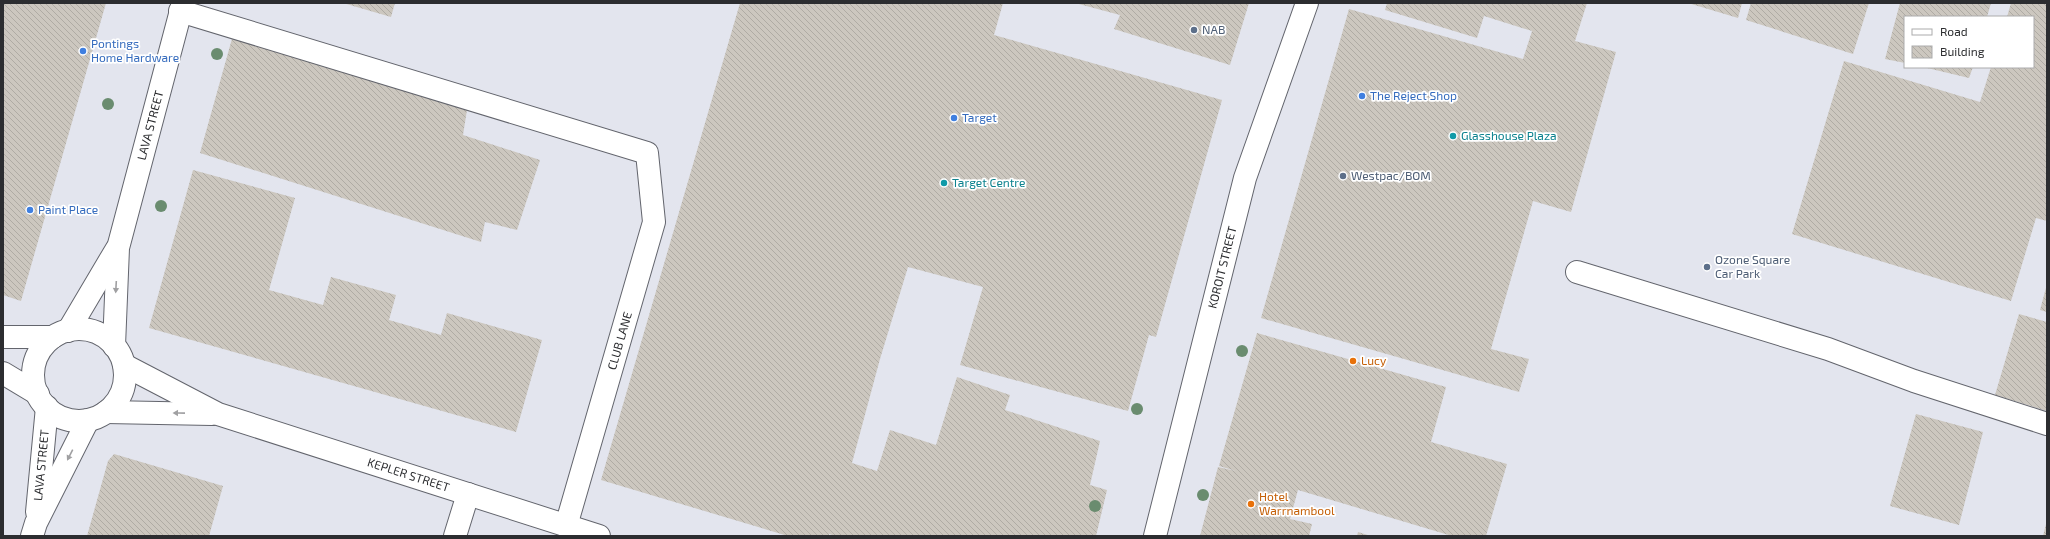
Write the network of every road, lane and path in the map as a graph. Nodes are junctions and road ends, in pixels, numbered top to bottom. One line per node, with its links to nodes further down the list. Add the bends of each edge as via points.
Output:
1 (1307, 3): 19 (street, KOROIT STREET, via 1245,178)
2 (181, 7): 3 (street, LAVA STREET); 15 (street, CLUB LANE, via 647,153 654,222)
3 (118, 248): 5 (street, LAVA STREET); 7 (street, LAVA STREET, one-way to 7)
4 (1577, 272): 13 (street, via 1828,349 1921,383)
5 (60, 334): 6 (street); 7 (street, via 75,329 90,330 107,338); 10 (street, via 38,354 34,364 33,377)
6 (3, 337)
7 (114, 346): 8 (street)
8 (124, 365): 11 (street, KEPLER STREET); 12 (street, via 124,385 120,396)
9 (3, 373): 10 (street)
10 (42, 401): 12 (street, via 52,413 74,421); 16 (street, LAVA STREET)
11 (218, 414): 12 (street, KEPLER STREET, one-way to 12); 14 (street, KEPLER STREET)
12 (97, 416): 16 (street, LAVA STREET, one-way to 16)
13 (2047, 424)
14 (468, 494): 15 (street, KEPLER STREET); 17 (street)
15 (566, 526): 18 (street, KEPLER STREET)
16 (34, 529)
17 (455, 536)
18 (599, 536)
19 (1155, 536)

